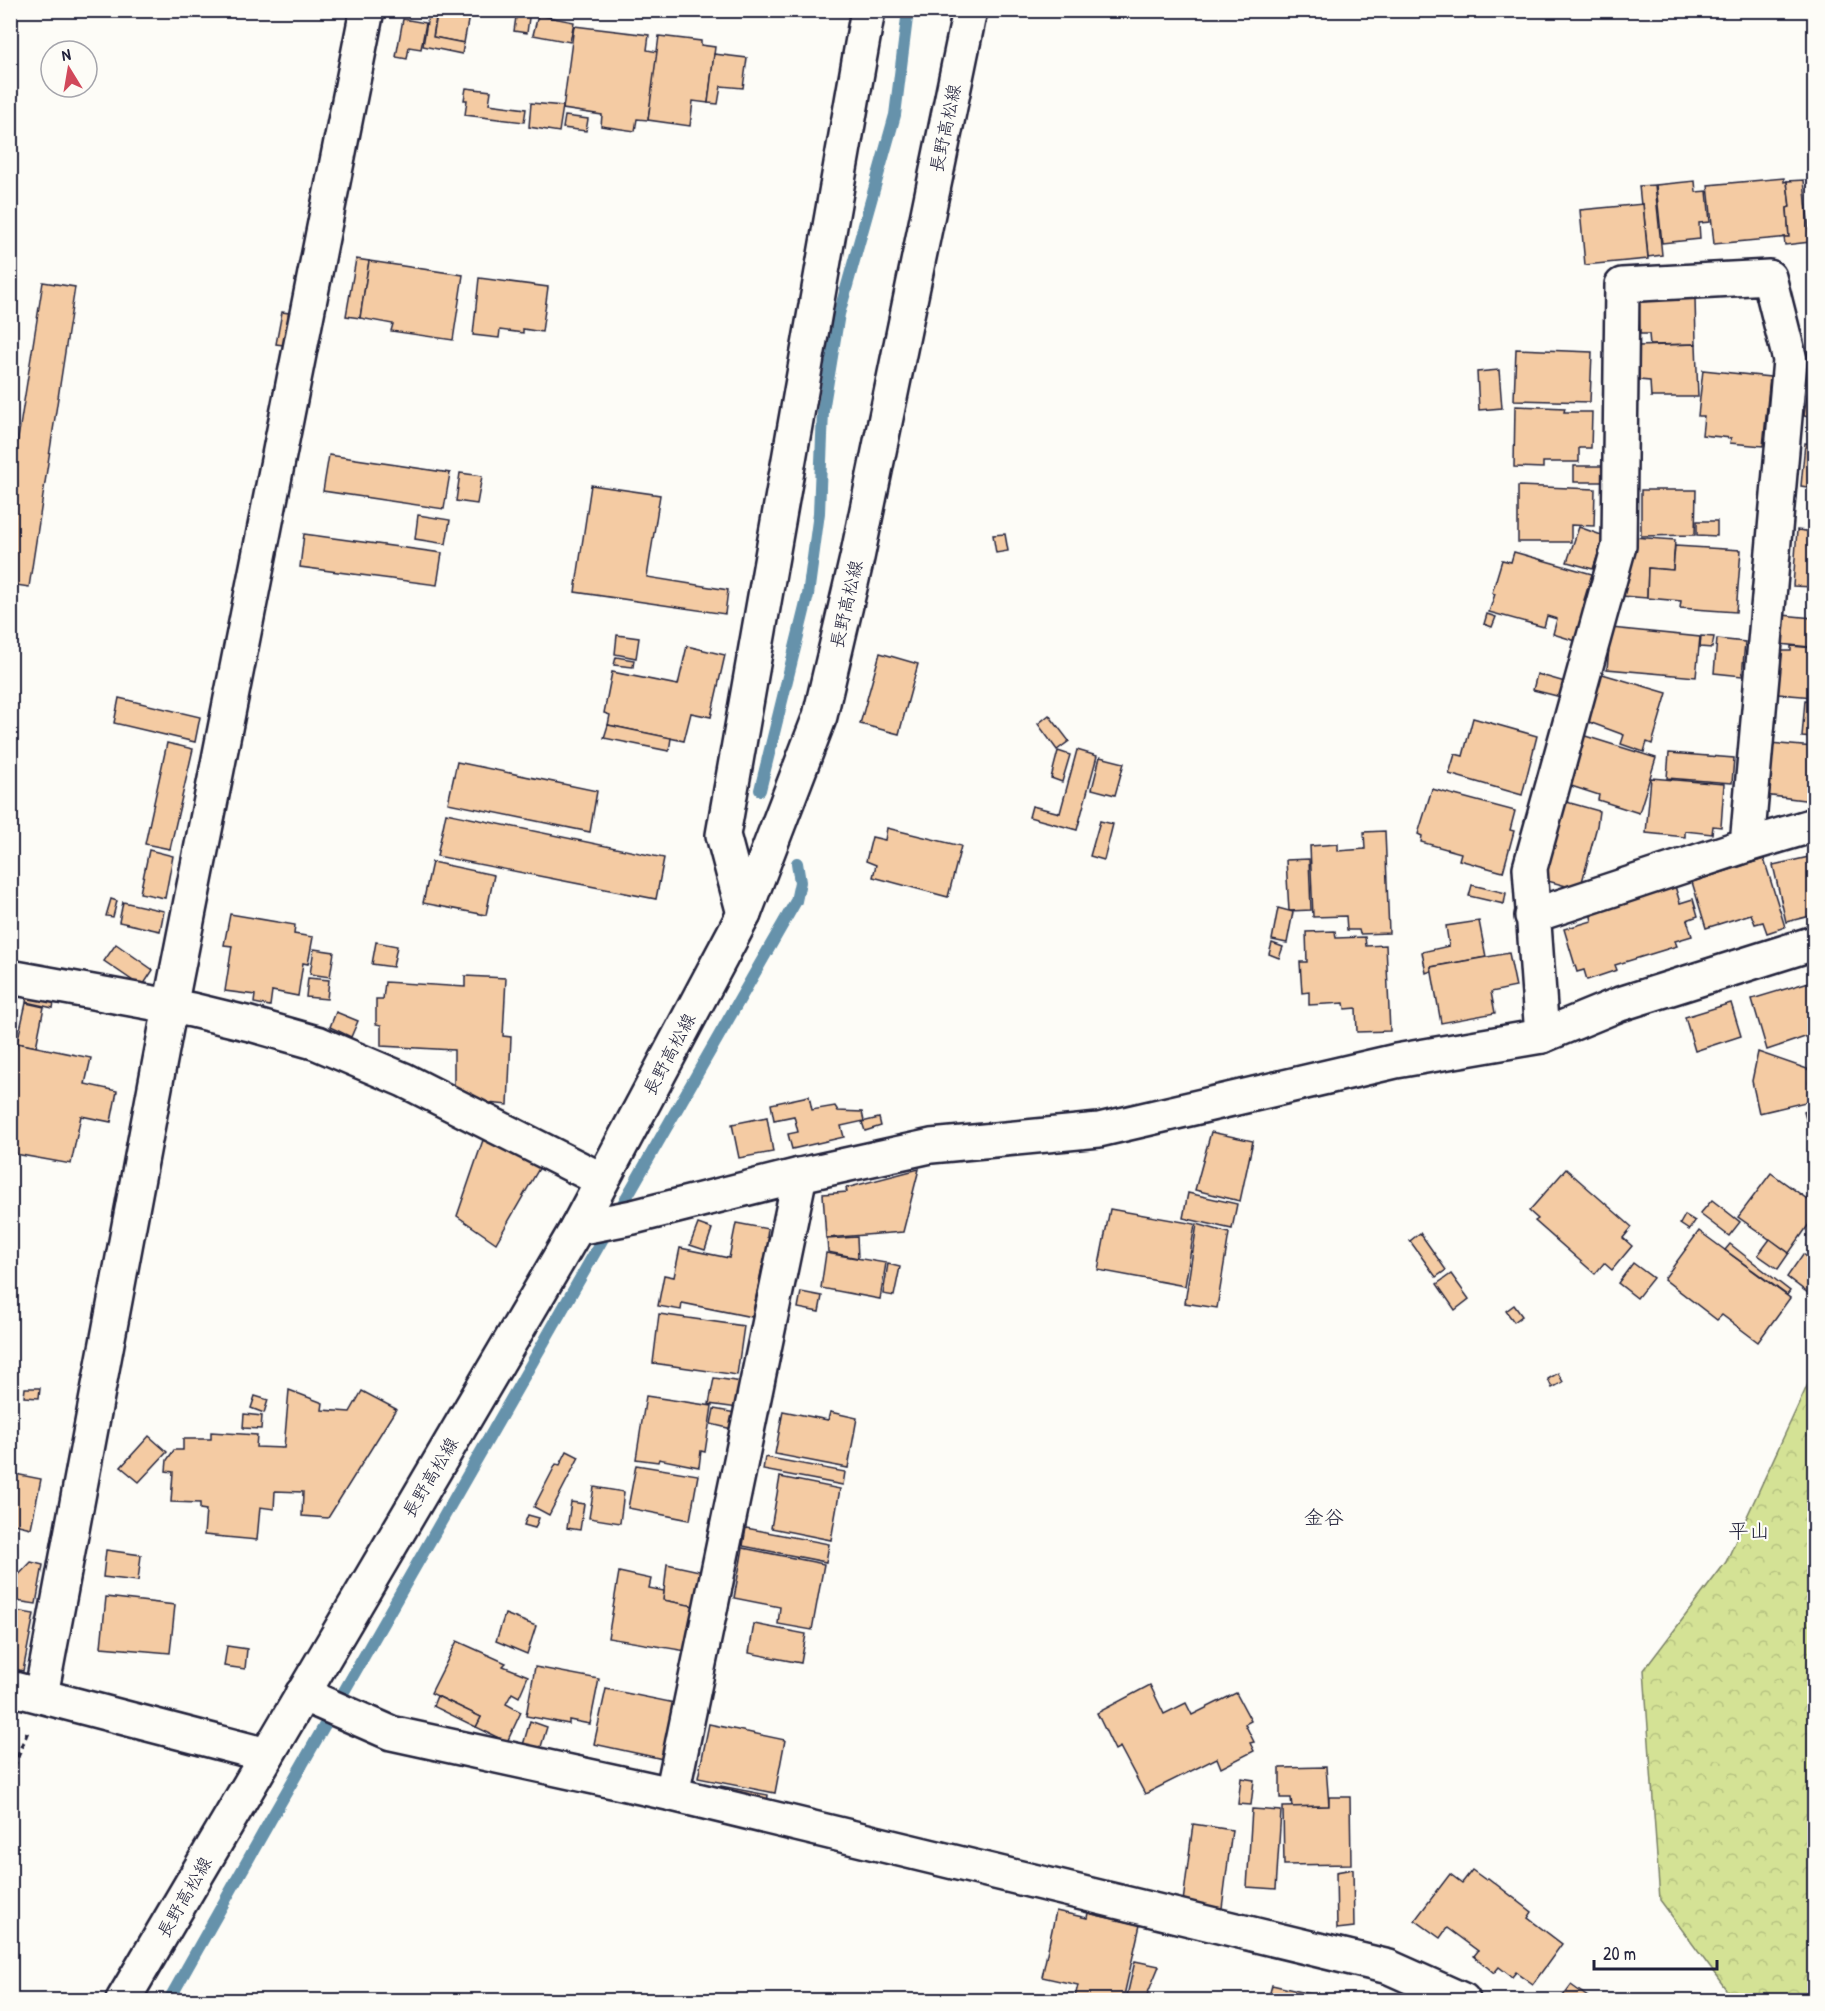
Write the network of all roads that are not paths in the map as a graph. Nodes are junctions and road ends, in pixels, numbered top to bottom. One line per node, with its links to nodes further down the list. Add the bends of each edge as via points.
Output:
1 (367, 10): 11 (street)
2 (868, 10): 7 (street, via 723,835)
3 (970, 10): 7 (street, 長野高松線, via 857,558 820,716)
4 (1802, 358): 6 (street); 8 (street, via 1769,277 1622,285 1619,546 1530,868)
5 (1815, 825): 6 (street)
6 (1747, 845): 8 (street)
7 (744, 914): 14 (street, 長野高松線)
8 (1532, 916): 12 (street)
9 (1815, 943): 12 (street, via 1620,1005)
10 (10, 977): 11 (street)
11 (170, 1007): 14 (street, via 317,1043 404,1080); 16 (street)
12 (1542, 1036): 13 (street, via 1396,1061 1099,1130 931,1146)
13 (800, 1175): 15 (street); 19 (street)
14 (602, 1180): 15 (street, 長野高松線)
15 (589, 1226): 17 (street, 長野高松線)
16 (26, 1692): 18 (street)
17 (310, 1698): 18 (street, 長野高松線); 19 (street, via 391,1733)
18 (267, 1755): 20 (street, 長野高松線)
19 (672, 1794): 21 (street, via 1389,1967)
20 (123, 2001)
21 (1463, 2001)

